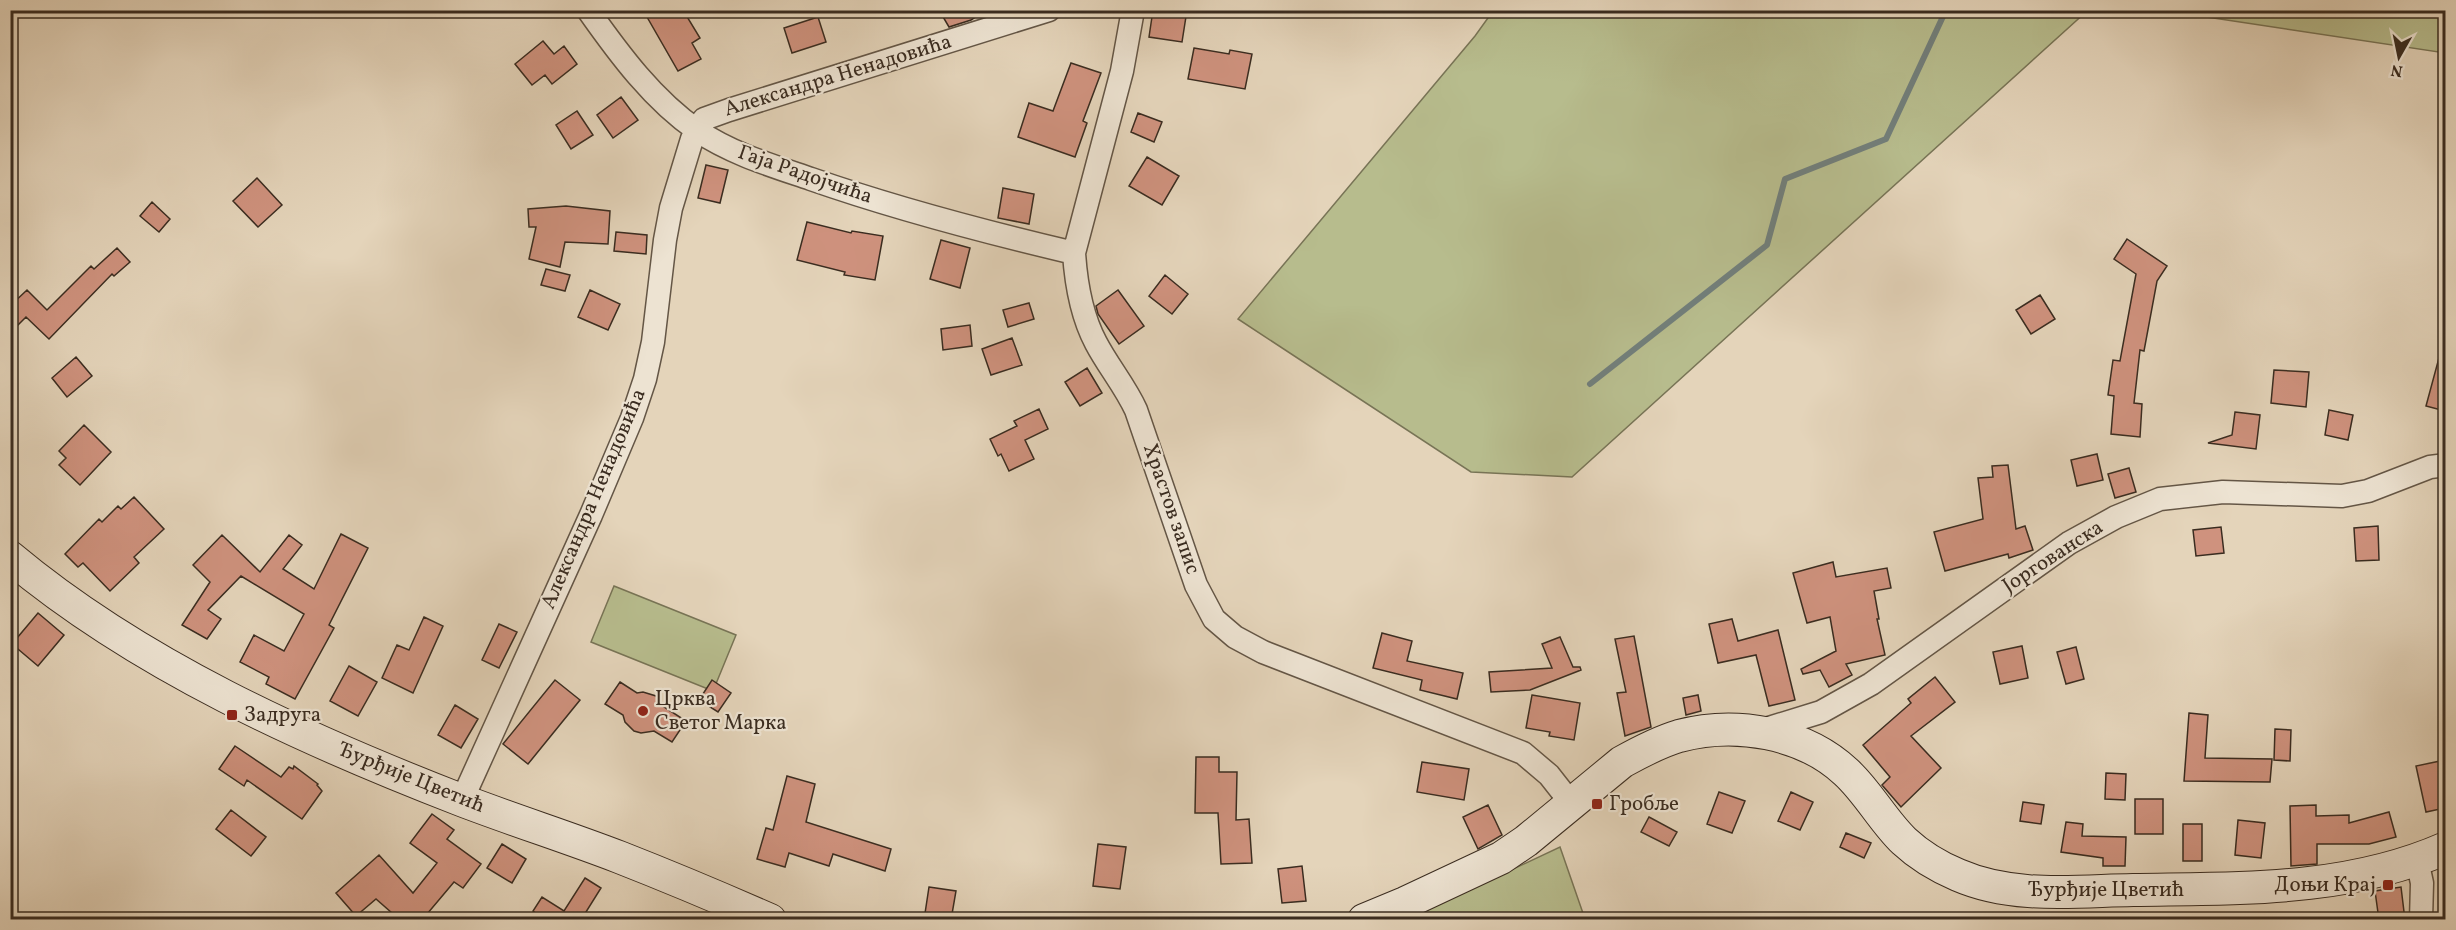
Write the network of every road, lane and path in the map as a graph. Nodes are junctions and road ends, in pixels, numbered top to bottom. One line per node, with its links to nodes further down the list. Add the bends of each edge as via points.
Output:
1 (588, 10): 4 (street, Гаја Радојчића, via 639,77)
2 (1049, 10): 4 (street, Александра Ненадовића, via 721,112 704,119)
3 (1129, 14): 5 (street, Храстов запис, via 1122,71)
4 (696, 129): 5 (street, Гаја Радојчића, via 726,147 844,190 973,229); 9 (street, Александра Ненадовића, via 671,208 653,342 635,408)
5 (1074, 253): 10 (street, Храстов запис, via 1081,306 1089,327 1136,410 1196,585 1214,619 1235,637 1263,652 1523,753 1549,775)
6 (2445, 465): 8 (street, Јоргованска, via 2342,496 2223,492 2160,499 2069,543 1842,701)
7 (10, 557): 9 (street, Ђурђије Цветић, via 78,610 202,683 390,772)
8 (1762, 733): 10 (street, Ђурђије Цветић, via 1736,730 1670,739 1622,762); 12 (street, Ђурђије Цветић, via 1793,739 1831,760 1904,841 1924,857 1959,876 2010,889 2075,893 2285,886 2337,881)
9 (462, 800): 13 (street, Ђурђије Цветић, via 619,857)
10 (1571, 803): 14 (street, Ђурђије Цветић, via 1501,858)
11 (2445, 848): 12 (street, Ђурђије Цветић)
12 (2417, 860): 15 (street, via 2422,883)
13 (770, 920)
14 (1364, 920)
15 (2421, 920)

